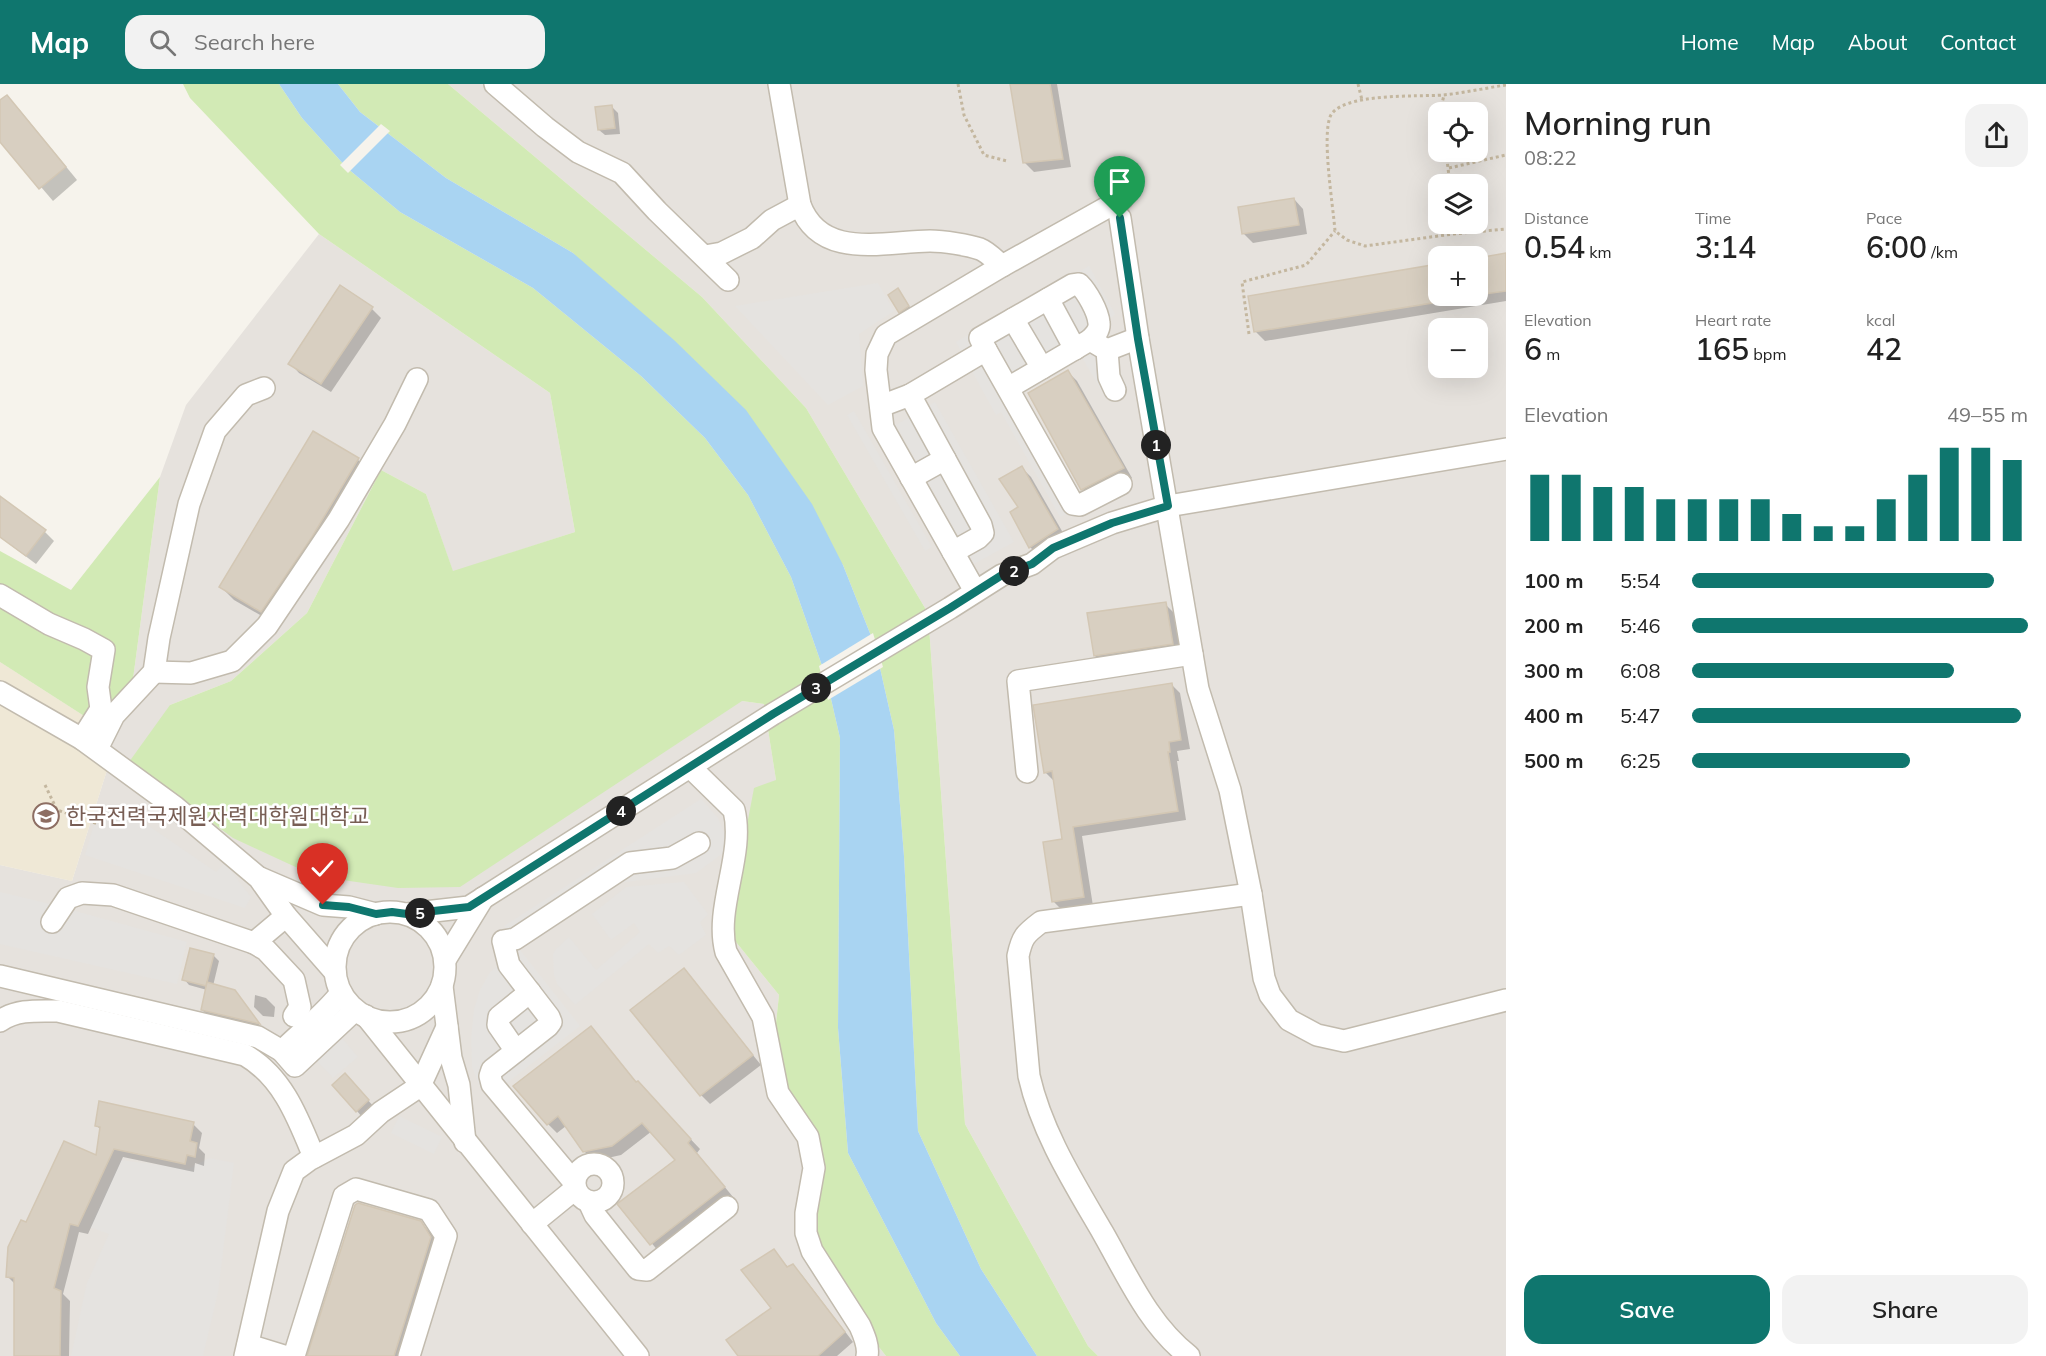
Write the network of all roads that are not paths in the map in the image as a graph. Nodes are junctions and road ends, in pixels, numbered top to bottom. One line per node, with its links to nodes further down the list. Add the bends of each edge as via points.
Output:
1 (495, 84): 4 (street, via 578,152 622,173)
2 (779, 84): 3 (street)
3 (800, 205): 4 (street, via 772,220 752,238 722,253); 5 (street, via 816,229 838,241 932,241 983,250)
4 (705, 256): 6 (street)
5 (1002, 266): 9 (street, via 1121,209); 18 (street, via 886,335 877,354)
6 (728, 280)
7 (1048, 299): 8 (street); 10 (street); 10 (street, via 1079,284 1100,324)
8 (1013, 319): 11 (street, via 980,338); 12 (street)
9 (1138, 339): 10 (street); 23 (street)
10 (1091, 346): 12 (street); 16 (street)
11 (986, 350): 15 (street); 17 (street)
12 (1042, 368): 15 (street)
13 (417, 379): 28 (street, via 339,519 267,626 232,661 191,673)
14 (264, 388): 28 (street, via 246,395 215,431 189,504)
15 (1008, 388): 22 (street, via 1073,504 1080,506)
16 (1115, 390)
17 (910, 395): 18 (street); 20 (street)
18 (880, 406): 21 (street, via 884,428)
19 (1506, 449): 23 (street)
20 (945, 459): 21 (street); 24 (street, via 983,533)
21 (910, 478): 24 (street)
22 (1121, 484)
23 (1168, 506): 25 (street, via 1112,523 1053,548 1032,564); 27 (street)
24 (953, 552): 25 (street)
25 (975, 591): 31 (street)
26 (0, 595): 30 (street, via 104,650 98,687 101,709)
27 (1192, 654): 32 (street, via 1018,681); 35 (street, via 1198,689 1230,790)
28 (154, 672): 30 (street)
29 (0, 692): 30 (street)
30 (89, 744): 34 (street, via 175,807)
31 (690, 767): 36 (street); 66 (street, via 734,810 736,841 723,943 764,1017 778,1093 808,1137 814,1168 806,1233 812,1251 860,1326)
32 (1027, 772)
33 (699, 843): 46 (street, via 672,858 630,863 515,939 503,941 509,965)
34 (259, 878): 37 (street, via 323,905); 39 (street)
35 (1251, 894): 48 (street, via 1270,995 1289,1020 1317,1035 1344,1041 1360,1039); 67 (street, via 1041,922 1026,933 1018,956 1029,1076 1052,1144 1146,1309)
36 (483, 898): 38 (street, via 469,907); 42 (street)
37 (376, 914): 38 (street); 43 (street, via 362,920 340,942)
38 (407, 914): 42 (street, via 432,932)
39 (286, 916): 41 (street); 43 (street)
40 (52, 922): 41 (street, via 68,898 82,893 113,895)
41 (254, 943): 50 (street, via 266,950 294,980 300,1007)
42 (445, 960): 45 (street)
43 (335, 972): 47 (street)
44 (0, 976): 54 (street, via 258,1037)
45 (442, 986): 49 (street, via 429,1005 411,1018 388,1022); 52 (street)
46 (530, 992): 53 (street, via 497,1021); 53 (street, via 551,1022)
47 (341, 993): 49 (street); 54 (street, via 311,1023)
48 (1506, 1000)
49 (361, 1013): 54 (street); 55 (street)
50 (294, 1016)
51 (0, 1021): 57 (street, via 18,1013 58,1011 244,1055 258,1063 282,1089)
52 (447, 1027): 55 (street); 56 (street)
53 (516, 1051): 58 (street, via 492,1070 492,1083)
54 (288, 1058)
55 (420, 1086): 56 (street); 57 (street, via 381,1112 356,1135)
56 (465, 1142): 60 (street)
57 (314, 1157): 61 (street, via 294,1171 288,1182)
58 (580, 1191): 59 (street, via 642,1271); 60 (street)
59 (727, 1207)
60 (532, 1224): 65 (street)
61 (246, 1350): 62 (street)
62 (284, 1356)
63 (294, 1356): 64 (street, via 344,1196 356,1189 429,1210 446,1236)
64 (409, 1356)
65 (638, 1356)
66 (867, 1356)
67 (1189, 1356)

